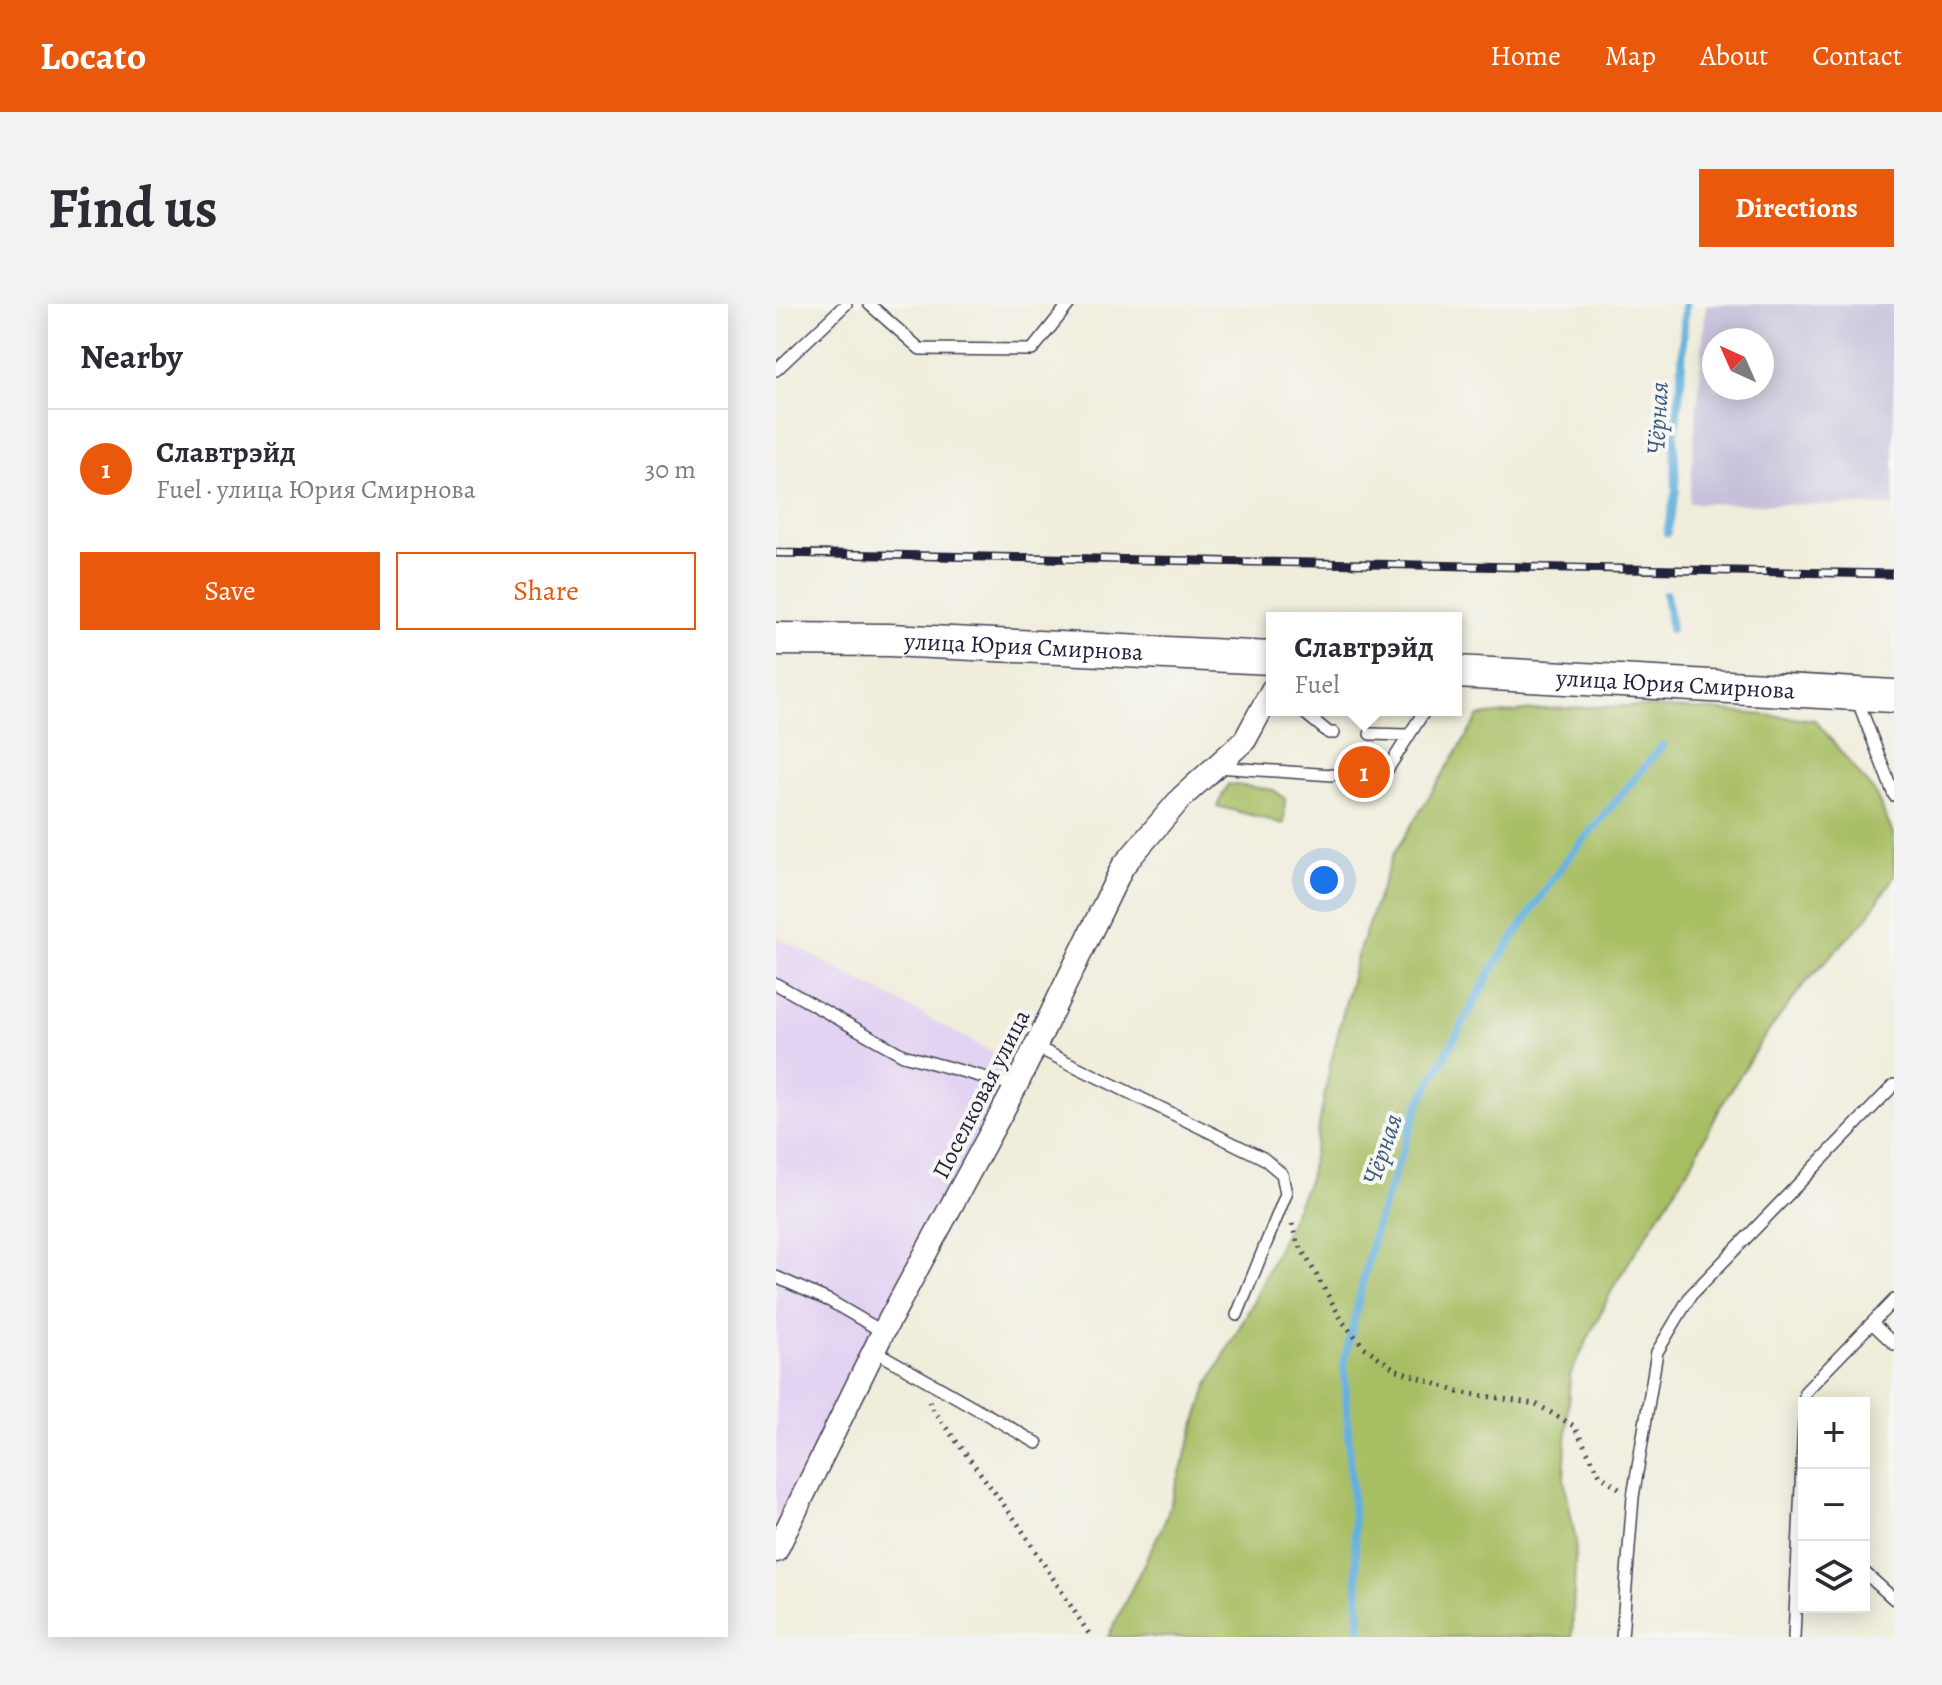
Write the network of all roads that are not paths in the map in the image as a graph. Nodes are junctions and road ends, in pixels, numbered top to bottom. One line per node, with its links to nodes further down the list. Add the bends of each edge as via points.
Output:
1 (846, 304): 4 (lane)
2 (869, 304): 3 (lane, via 920,349 1032,350)
3 (1069, 304)
4 (776, 370)
5 (776, 639): 6 (main road, улица Юрия Смирнова)
6 (1266, 658)
7 (1462, 672): 8 (main road, улица Юрия Смирнова)
8 (1855, 694): 9 (main road, улица Юрия Смирнова); 19 (lane)
9 (1894, 696)
10 (1266, 701): 16 (street, Поселковая улица, via 1245,740)
11 (1308, 716): 13 (lane)
12 (1421, 716): 15 (lane)
13 (1334, 733)
14 (1370, 734): 15 (lane)
15 (1407, 735): 18 (lane, via 1382,778)
16 (1216, 767): 17 (lane); 21 (street, Поселковая улица, via 1182,797 1123,866)
17 (1332, 775)
18 (1367, 777)
19 (1893, 793)
20 (776, 984): 23 (lane, via 903,1055)
21 (1036, 1047): 23 (street, Поселковая улица); 26 (lane, via 1263,1158 1282,1174 1286,1194)
22 (1894, 1085): 36 (lane, via 1691,1295 1657,1352 1633,1497)
23 (1016, 1086): 28 (street, Поселковая улица)
24 (776, 1277): 28 (lane, via 830,1301)
25 (1894, 1300): 27 (lane)
26 (1237, 1315)
27 (1872, 1323): 29 (lane); 30 (lane)
28 (879, 1341): 31 (lane, via 919,1376); 33 (street, Поселковая улица)
29 (1894, 1344)
30 (1805, 1397)
31 (1037, 1443)
32 (1800, 1541): 37 (lane)
33 (776, 1551)
34 (1870, 1577): 35 (lane)
35 (1894, 1599)
36 (1622, 1637)
37 (1794, 1637)

